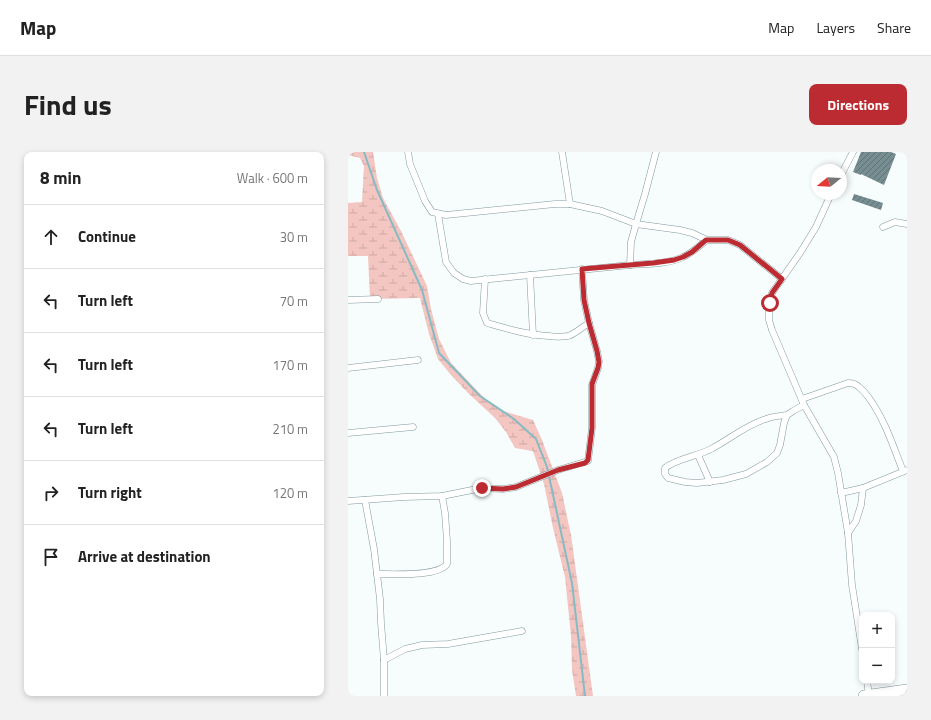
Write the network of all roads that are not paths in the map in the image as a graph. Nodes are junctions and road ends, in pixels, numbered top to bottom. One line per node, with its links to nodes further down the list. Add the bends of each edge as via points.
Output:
1 (408, 152): 8 (street, via 424,201 432,212)
2 (562, 152): 7 (street)
3 (656, 152): 9 (street)
4 (853, 152): 5 (street)
5 (847, 164)
6 (828, 200): 17 (street, via 816,227)
7 (570, 204): 8 (street); 9 (street)
8 (438, 214): 16 (street, via 446,262 454,273 463,279)
9 (636, 224): 12 (street, via 680,230); 13 (street, via 631,242)
10 (907, 224): 11 (street, via 895,222)
11 (884, 227)
12 (706, 240): 13 (street, via 692,252 674,260); 17 (street, via 728,240 740,245)
13 (630, 264): 14 (street)
14 (582, 269): 15 (street); 20 (street, via 584,300)
15 (530, 275): 16 (street); 21 (street)
16 (485, 279): 21 (street, via 483,313 487,322)
17 (782, 279): 24 (street, via 772,293 769,320)
18 (378, 299): 19 (street)
19 (348, 300)
20 (589, 323): 21 (street, via 566,336); 33 (street, via 599,362 592,384 592,428 588,461 516,487 482,488)
21 (533, 335)
22 (418, 360): 23 (street)
23 (348, 368)
24 (803, 402): 25 (street); 29 (street, via 848,383 858,386 874,405); 32 (street, via 834,457)
25 (787, 415): 28 (street, via 767,418 752,424 712,449); 30 (street, via 777,453 771,459 746,474)
26 (412, 427): 27 (street)
27 (348, 433)
28 (698, 454): 30 (street); 30 (street, via 665,468 665,474 675,480)
29 (905, 471): 31 (street)
30 (710, 482)
31 (863, 488): 32 (street); 36 (street, via 856,520)
32 (841, 493): 36 (street)
33 (442, 496): 34 (street); 37 (street, via 447,564 437,571 428,573)
34 (365, 500): 35 (street); 37 (street)
35 (348, 501)
36 (848, 533): 39 (street, via 852,585)
37 (377, 574): 40 (street)
38 (522, 631): 40 (street, via 448,644 422,644)
39 (862, 648)
40 (384, 660): 45 (street)
41 (867, 684): 44 (street)
42 (907, 690): 43 (highway)
43 (885, 694): 44 (highway)
44 (866, 695)
45 (384, 696)

